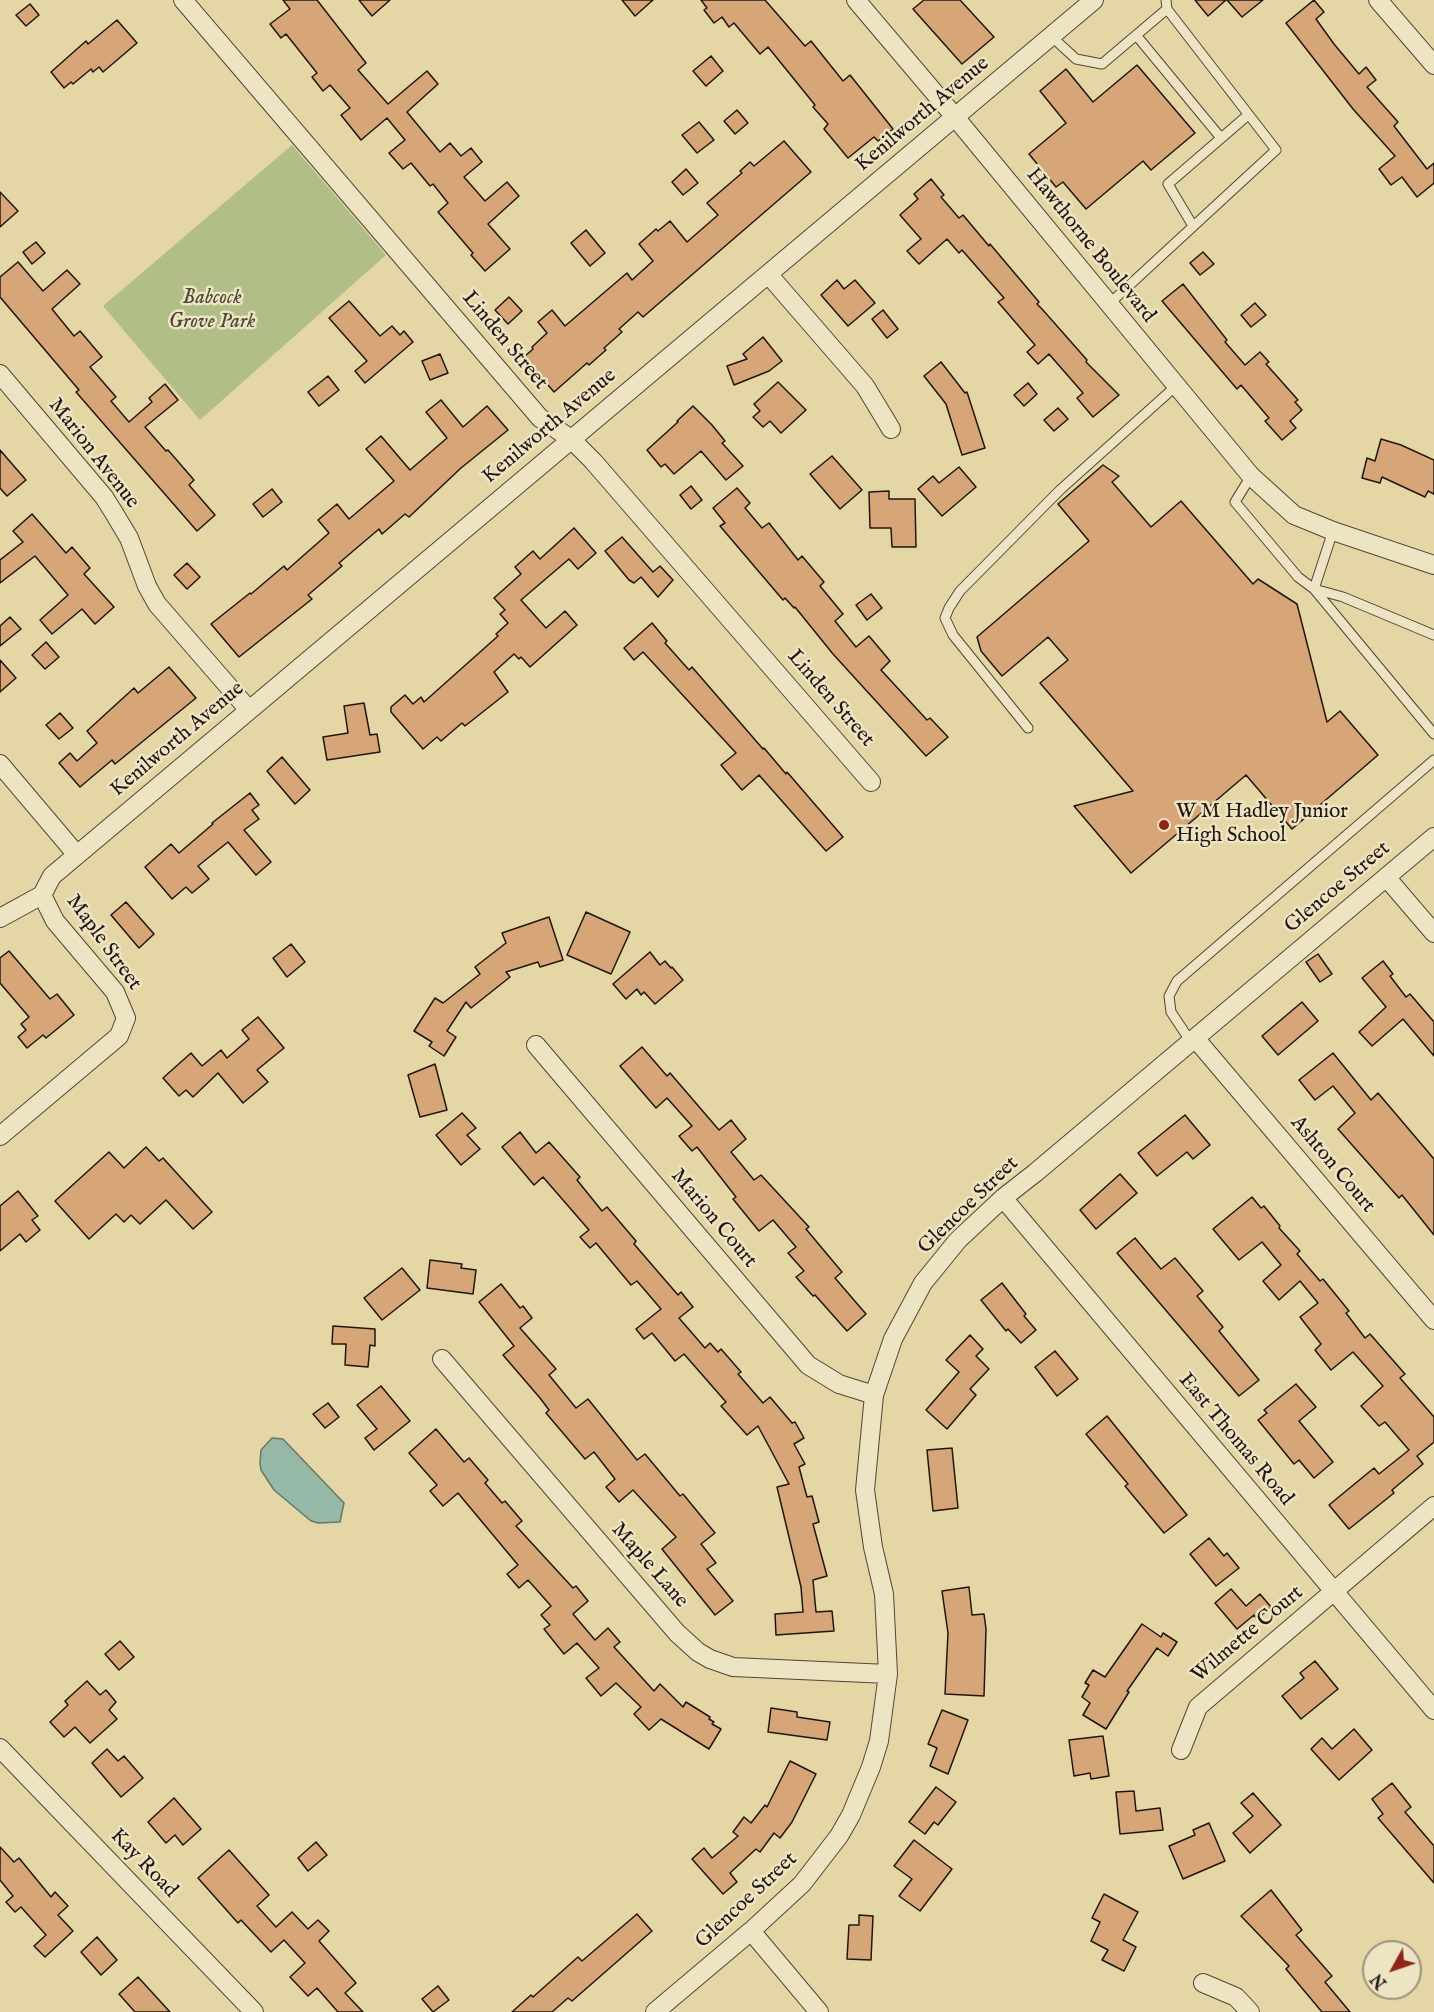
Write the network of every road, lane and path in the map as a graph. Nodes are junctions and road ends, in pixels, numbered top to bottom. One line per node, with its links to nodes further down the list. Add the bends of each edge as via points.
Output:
1 (183, 0): 18 (street, Linden Street, via 540,418)
2 (856, 0): 10 (street, Hawthorne Boulevard)
3 (1094, 0): 7 (street, Kenilworth Avenue)
4 (1378, 0): 8 (street)
5 (1166, 4): 6 (lane); 9 (lane)
6 (1137, 35): 7 (lane, via 1102,64 1076,60); 11 (lane)
7 (1052, 36): 10 (street, Kenilworth Avenue)
8 (1434, 65)
9 (1248, 115): 11 (lane); 12 (lane, via 1276,150)
10 (955, 117): 13 (street, Kenilworth Avenue); 14 (street, Hawthorne Boulevard)
11 (1221, 138): 12 (lane, via 1168,184)
12 (1193, 226): 14 (lane)
13 (768, 274): 17 (street, via 865,386); 18 (street, Kenilworth Avenue)
14 (1109, 304): 16 (street, Hawthorne Boulevard)
15 (0, 374): 24 (street, Marion Avenue, via 104,497 129,538 157,604)
16 (1176, 386): 19 (street, Hawthorne Boulevard); 25 (lane, via 1060,490 960,591 949,608 945,618 953,635)
17 (891, 429)
18 (571, 439): 24 (street, Kenilworth Avenue); 29 (street, Linden Street)
19 (1251, 476): 20 (street, Hawthorne Boulevard, via 1294,515); 22 (lane, via 1235,502 1298,577)
20 (1333, 531): 21 (street, Hawthorne Boulevard); 22 (lane)
21 (1434, 565)
22 (1314, 589): 23 (lane); 26 (lane)
23 (1434, 635)
24 (249, 710): 31 (street, Kenilworth Avenue)
25 (1028, 728)
26 (1434, 734)
27 (1434, 760): 36 (lane, via 1177,981 1169,996 1171,1012)
28 (0, 764): 31 (street)
29 (871, 782)
30 (1434, 837): 32 (street, Glencoe Street)
31 (76, 855): 33 (street, Kenilworth Avenue, via 52,876)
32 (1386, 877): 35 (street); 36 (street, Glencoe Street)
33 (42, 895): 34 (street); 38 (street, Maple Street, via 55,921 115,992 126,1018 119,1036)
34 (0, 918)
35 (1434, 933)
36 (1193, 1040): 39 (street, Glencoe Street); 40 (street, Ashton Court)
37 (536, 1046): 42 (street, Marion Court, via 808,1365 839,1384)
38 (0, 1136)
39 (1003, 1198): 42 (street, Glencoe Street, via 958,1240 923,1283 893,1340); 44 (street, East Thomas Road)
40 (1434, 1320)
41 (442, 1359): 45 (street, Maple Lane, via 677,1633 698,1652 732,1667)
42 (874, 1395): 45 (street, Glencoe Street, via 865,1490 884,1594)
43 (1434, 1506): 44 (street, Wilmette Court)
44 (1334, 1591): 46 (street, East Thomas Road); 48 (street, Wilmette Court, via 1198,1707)
45 (888, 1674): 49 (street, Glencoe Street, via 879,1741 851,1815 802,1884)
46 (1434, 1710)
47 (0, 1748): 51 (street, Kay Road)
48 (1181, 1750)
49 (751, 1931): 52 (street, Glencoe Street); 53 (street)
50 (1203, 1983): 54 (street, via 1236,1996)
51 (254, 2012)
52 (655, 2012)
53 (819, 2012)
54 (1250, 2012)

